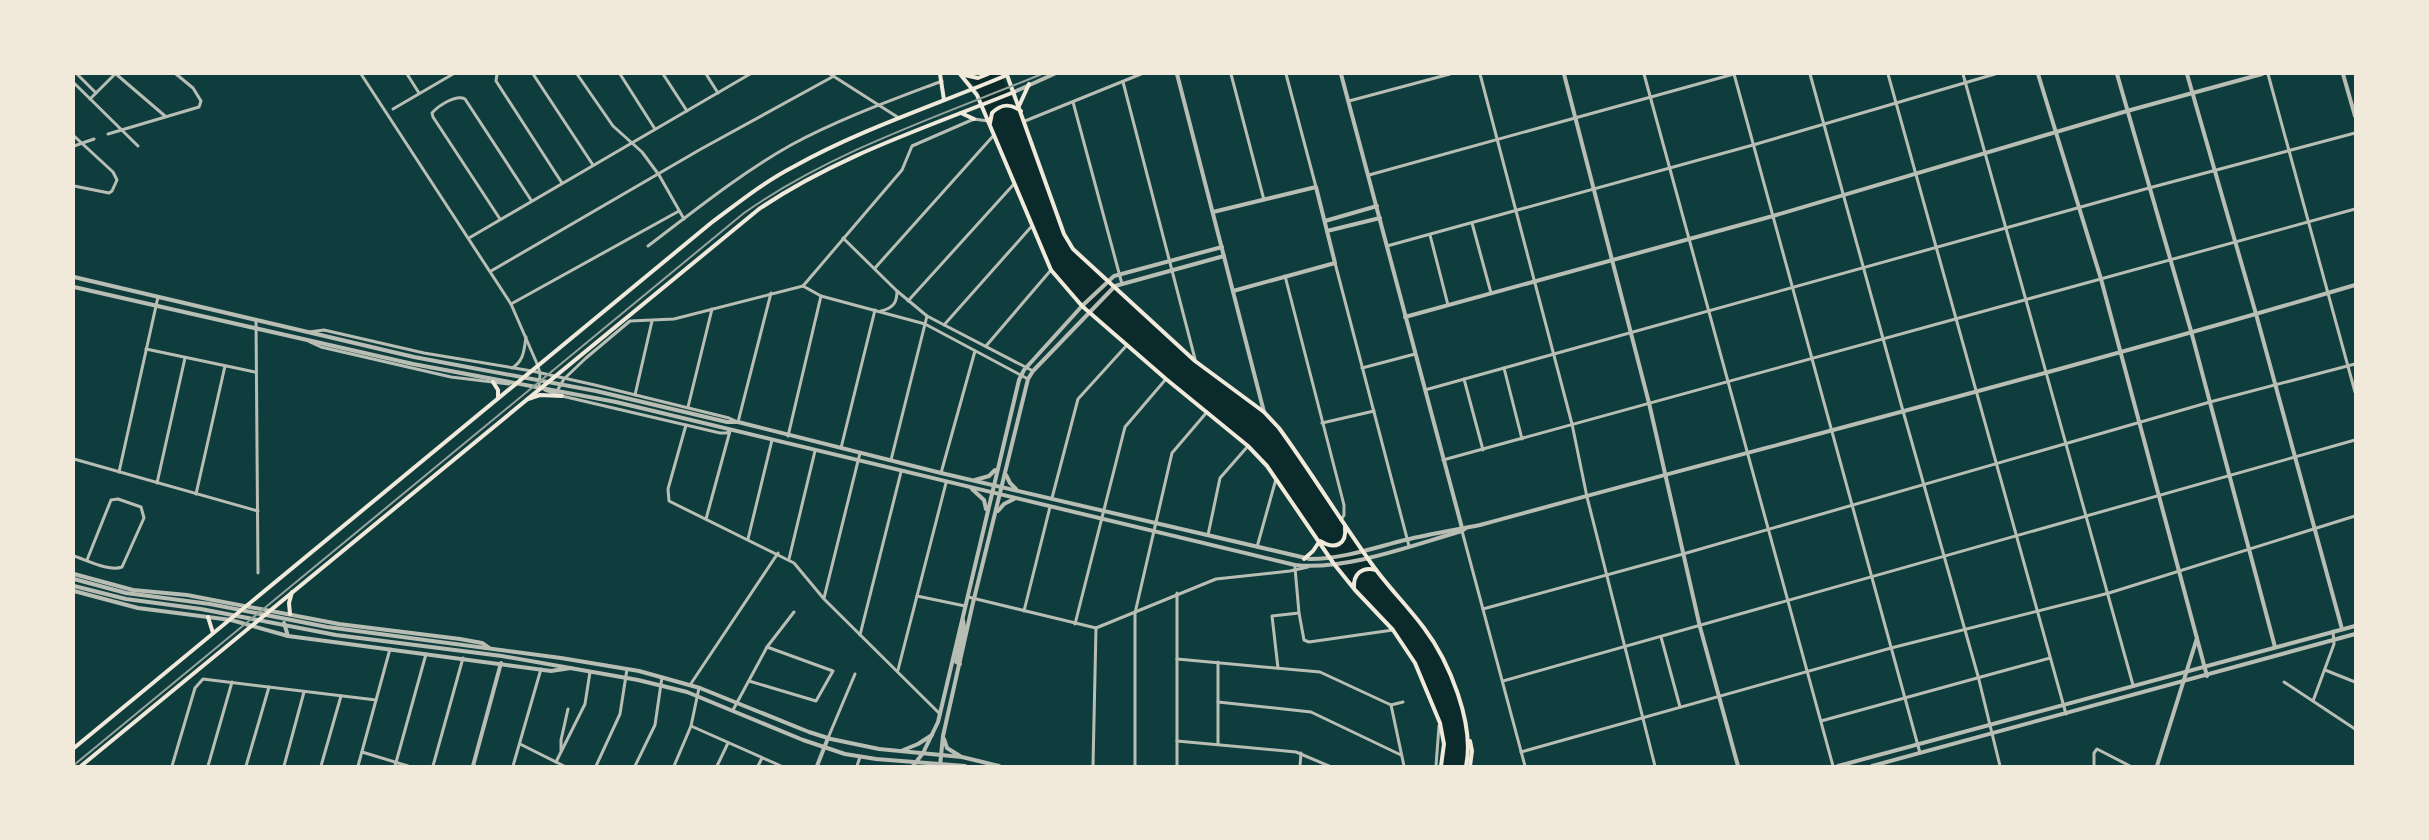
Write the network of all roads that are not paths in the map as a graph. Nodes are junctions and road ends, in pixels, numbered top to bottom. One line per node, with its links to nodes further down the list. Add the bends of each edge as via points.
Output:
1 (75, 74): 48 (street)
2 (116, 74): 48 (street); 66 (street)
3 (176, 74): 66 (street, via 197,92 201,103 196,108)
4 (361, 74): 121 (street)
5 (408, 74): 49 (street)
6 (452, 74): 49 (street)
7 (497, 74): 95 (street, via 495,78)
8 (533, 74): 89 (street)
9 (577, 74): 82 (street, via 612,126)
10 (620, 74): 73 (street)
11 (663, 74): 62 (street)
12 (706, 74): 50 (street)
13 (748, 74): 50 (street)
14 (830, 74): 40 (street)
15 (940, 74): 41 (main road)
16 (961, 74): 17 (main road, via 982,78); 46 (main road)
17 (988, 74)
18 (1054, 74): 45 (street)
19 (1140, 74): 42 (street)
20 (1177, 74): 108 (street)
21 (1231, 74): 103 (street)
22 (1286, 74): 98 (street)
23 (1341, 74): 55 (street)
24 (1450, 74): 55 (street)
25 (1480, 74): 81 (street)
26 (1564, 74): 68 (street)
27 (1644, 74): 52 (street)
28 (1734, 74): 52 (street); 84 (street)
29 (1810, 74): 72 (street)
30 (1888, 74): 57 (street)
31 (1963, 74): 43 (street)
32 (1995, 74): 43 (street)
33 (2038, 74): 75 (street)
34 (2117, 74): 63 (street)
35 (2187, 74): 51 (street)
36 (2262, 74): 51 (street)
37 (2268, 74): 87 (street)
38 (2344, 74): 65 (street)
39 (1007, 75): 46 (main road); 47 (main road)
40 (834, 76): 58 (street); 92 (street)
41 (942, 80): 54 (main road); 58 (street)
42 (1123, 82): 56 (street); 132 (street)
43 (1966, 82): 57 (street); 88 (street)
44 (74, 83): 53 (street)
45 (1029, 84): 47 (street); 60 (main road)
46 (976, 88): 54 (main road); 59 (main road)
47 (1012, 92): 59 (main road); 60 (main road)
48 (96, 93): 53 (street)
49 (419, 93): 61 (street)
50 (718, 93): 62 (street)
51 (2192, 94): 63 (street); 91 (street)
52 (1650, 96): 68 (street); 90 (street)
53 (90, 99): 74 (street)
54 (944, 100): 67 (main road)
55 (1348, 101): 93 (street)
56 (1073, 102): 71 (street); 139 (street)
57 (1896, 102): 72 (street); 94 (street)
58 (881, 104): 67 (street); 113 (street, via 771,156)
59 (983, 105): 64 (main road); 70 (main road)
60 (1019, 108): 70 (main road, via 1001,106 992,113); 71 (main road)
61 (393, 109)
62 (687, 111): 73 (street)
63 (2128, 111): 75 (street); 99 (street)
64 (961, 113): 69 (main road); 208 (main road, via 834,166 782,194 721,238)
65 (2355, 116)
66 (166, 117): 74 (street)
67 (900, 118): 196 (main road, via 825,150 772,178)
68 (1576, 118): 81 (street); 100 (street)
69 (974, 119): 70 (street); 122 (street, via 912,146 902,170)
70 (990, 122): 78 (main road)
71 (1025, 122): 143 (main road, via 1064,234 1079,255)
72 (1825, 124): 84 (street); 101 (street)
73 (655, 128): 82 (street)
74 (122, 131): 77 (street); 86 (street)
75 (2056, 133): 88 (street); 105 (street)
76 (2355, 133): 87 (street)
77 (108, 134)
78 (994, 135): 96 (main road); 134 (street)
79 (74, 136): 83 (street)
80 (94, 139): 83 (street)
81 (1497, 141): 93 (street); 109 (street)
82 (631, 142): 89 (street); 92 (street)
83 (81, 143): 85 (street); 97 (street, via 113,172 116,183 109,193)
84 (1754, 145): 90 (street); 110 (street)
85 (74, 146)
86 (138, 146)
87 (2289, 151): 91 (street); 115 (street)
88 (1986, 154): 94 (street); 118 (street)
89 (593, 165): 95 (street)
90 (1670, 168): 100 (street); 123 (street)
91 (2215, 172): 99 (street); 124 (street)
92 (659, 175): 107 (street); 138 (street)
93 (1369, 175): 104 (street)
94 (1915, 175): 101 (street); 128 (street)
95 (562, 183): 102 (street)
96 (1014, 184): 117 (main road); 159 (street)
97 (74, 186)
98 (1316, 187): 103 (street); 114 (street)
99 (2149, 188): 105 (street); 131 (street)
100 (1594, 189): 109 (street); 130 (street)
101 (1844, 195): 110 (street); 135 (street)
102 (531, 200): 111 (street); 111 (street, via 465,99 459,97 432,113 432,117)
103 (1264, 200): 108 (street)
104 (1377, 206): 112 (street); 114 (street)
105 (2079, 208): 118 (street); 142 (street)
106 (2355, 209): 115 (street)
107 (679, 211): 113 (street); 160 (street)
108 (1213, 212): 127 (street)
109 (1515, 212): 116 (street); 144 (street)
110 (1773, 216): 123 (street); 150 (street)
111 (500, 218): 121 (street)
112 (1380, 218): 119 (street); 126 (street)
113 (684, 219): 125 (street)
114 (1325, 221): 119 (street)
115 (2308, 222): 124 (street); 155 (street)
116 (1472, 224): 120 (street); 154 (street)
117 (1031, 227): 136 (main road); 176 (street)
118 (2006, 228): 128 (street); 158 (street)
119 (1328, 231): 133 (street)
120 (1430, 235): 126 (street); 161 (street)
121 (469, 238): 138 (street)
122 (843, 238): 134 (street); 147 (street)
123 (1689, 238): 130 (street); 167 (street)
124 (2236, 241): 131 (street); 169 (street)
125 (648, 246)
126 (1387, 246): 171 (street)
127 (1222, 247): 129 (street); 132 (street)
128 (1936, 248): 135 (street); 173 (street)
129 (1224, 256): 137 (street); 152 (street)
130 (1613, 259): 144 (street); 180 (street)
131 (2170, 259): 142 (street); 178 (street)
132 (1170, 261): 137 (street); 139 (street)
133 (1335, 263): 140 (street); 200 (street)
134 (875, 268): 151 (street)
135 (1864, 268): 150 (street); 183 (street)
136 (1051, 270): 163 (main road); 185 (street)
137 (1172, 270): 145 (street); 193 (street)
138 (491, 271): 160 (street)
139 (1120, 274): 143 (street); 145 (street)
140 (1285, 276): 152 (street); 236 (street)
141 (74, 277): 157 (street)
142 (2101, 280): 158 (street); 188 (street)
143 (1107, 281): 149 (main road); 163 (street)
144 (1534, 281): 154 (street); 190 (street)
145 (1122, 284): 149 (street)
146 (2355, 285): 155 (street)
147 (803, 286): 153 (street); 156 (street)
148 (74, 287): 162 (street)
149 (1114, 287): 168 (street); 193 (main road)
150 (1792, 288): 167 (street); 192 (street)
151 (898, 291): 159 (street); 166 (street, via 895,304)
152 (1233, 291): 234 (street)
153 (771, 293): 164 (street); 235 (street)
154 (1491, 293): 161 (street)
155 (2328, 294): 169 (street); 198 (street)
156 (821, 296): 165 (street); 242 (street)
157 (158, 297): 162 (street); 172 (street)
158 (2027, 300): 173 (street); 205 (street)
159 (908, 301): 170 (street)
160 (511, 304): 181 (street)
161 (1448, 305): 171 (street)
162 (156, 306): 177 (street); 186 (street)
163 (1082, 306): 168 (main road); 197 (street)
164 (712, 309): 174 (street); 230 (street)
165 (875, 310): 166 (street); 248 (street)
166 (881, 311): 175 (street)
167 (1710, 311): 180 (street); 215 (street)
168 (1089, 312): 184 (main road); 204 (street)
169 (2256, 314): 178 (street); 218 (street)
170 (927, 316): 175 (street); 176 (street)
171 (1406, 317): 189 (street)
172 (256, 320): 177 (street); 179 (street)
173 (1956, 320): 183 (street); 221 (street)
174 (652, 321): 210 (street, via 630,321); 224 (street)
175 (924, 324): 187 (street); 257 (street)
176 (944, 326): 185 (street)
177 (256, 328): 182 (street); 206 (street)
178 (2191, 331): 188 (street); 228 (street)
179 (309, 332): 199 (street, via 324,330); 235 (street, via 414,357)
180 (1631, 332): 190 (street); 229 (street)
181 (526, 336): 196 (street); 202 (street, via 521,360)
182 (308, 340): 214 (street, via 402,366); 240 (street, via 413,364 616,402)
183 (1884, 340): 192 (street); 232 (street)
184 (1127, 345): 212 (main road); 280 (street, via 1078,399)
185 (986, 346): 197 (street)
186 (146, 349): 191 (street); 260 (street)
187 (974, 351): 209 (street); 262 (street)
188 (2120, 352): 205 (street); 238 (street)
189 (1416, 354): 200 (street); 220 (street)
190 (1553, 354): 201 (street); 237 (street)
191 (185, 358): 195 (street); 268 (street)
192 (1812, 360): 215 (street); 241 (street)
193 (1195, 361): 234 (main road)
194 (2355, 364): 198 (street)
195 (225, 366): 206 (street); 276 (street)
196 (538, 366): 203 (main road); 207 (street)
197 (1026, 367): 204 (street); 209 (street)
198 (2348, 367): 218 (street); 222 (street)
199 (506, 368): 202 (street); 216 (street, via 508,376)
200 (1362, 368): 231 (street)
201 (1504, 368): 213 (street); 243 (street)
202 (511, 369): 203 (street)
203 (532, 371): 207 (street); 217 (main road)
204 (1033, 371): 211 (street)
205 (2048, 371): 221 (street); 246 (street)
206 (256, 372): 284 (street)
207 (540, 374): 208 (street); 219 (street)
208 (553, 376): 210 (street); 219 (main road)
209 (1021, 376): 211 (street); 259 (street)
210 (564, 379): 223 (street); 224 (street)
211 (1028, 379): 263 (street)
212 (1166, 379): 233 (main road); 286 (street, via 1125,427)
213 (1464, 379): 220 (street); 249 (street)
214 (493, 382): 216 (street); 227 (main road, via 498,390)
215 (1729, 382): 229 (street); 252 (street)
216 (502, 383): 217 (street)
217 (516, 384): 219 (street); 227 (main road)
218 (2276, 385): 228 (street); 253 (street)
219 (539, 388): 223 (street); 226 (main road)
220 (1425, 390): 255 (street)
221 (1975, 392): 232 (street); 258 (street)
222 (2355, 392)
223 (556, 394): 225 (street)
224 (635, 395): 230 (street)
225 (562, 396): 226 (main road, via 540,395); 239 (street)
226 (526, 399): 329 (main road)
227 (498, 400): 338 (main road)
228 (2210, 402): 238 (street); 265 (street)
229 (1649, 403): 237 (street); 264 (street)
230 (688, 407): 235 (street)
231 (1374, 411): 236 (street); 302 (street)
232 (1902, 411): 241 (street); 271 (street)
233 (1208, 412): 247 (main road); 293 (street, via 1172,453)
234 (1264, 412): 292 (main road, via 1307,466)
235 (738, 422): 242 (street)
236 (1322, 423): 292 (street, via 1344,505)
237 (1572, 424): 243 (street); 279 (street)
238 (2141, 424): 246 (street); 277 (street)
239 (686, 425): 240 (street, via 720,433); 290 (street, via 667,496 673,503)
240 (730, 430): 244 (street); 290 (street)
241 (1831, 432): 252 (street); 282 (street)
242 (788, 436): 248 (street)
243 (1522, 439): 249 (street)
244 (772, 440): 250 (street); 301 (street)
245 (2355, 440): 253 (street)
246 (2068, 444): 258 (street); 288 (street)
247 (1248, 446): 266 (main road); 299 (street, via 1219,481)
248 (841, 448): 251 (street)
249 (1484, 450): 255 (street)
250 (815, 451): 256 (street); 314 (street)
251 (860, 454): 256 (street); 257 (street)
252 (1747, 454): 264 (street); 296 (street)
253 (2294, 458): 265 (street); 297 (street)
254 (74, 459): 260 (street)
255 (1443, 460): 295 (street)
256 (858, 461): 261 (street); 335 (street)
257 (890, 461): 262 (street)
258 (1995, 464): 271 (street); 300 (street)
259 (997, 468): 267 (street, via 989,476); 270 (street)
260 (119, 472): 268 (street)
261 (901, 472): 269 (street); 362 (street)
262 (942, 473): 267 (street)
263 (1006, 473): 272 (street); 274 (street)
264 (1666, 476): 279 (street); 309 (street)
265 (2229, 476): 277 (street); 307 (street)
266 (1276, 478): 303 (main road); 305 (street)
267 (972, 480): 270 (street)
268 (157, 483): 276 (street)
269 (946, 483): 273 (street); 332 (street)
270 (993, 485): 272 (street); 275 (street)
271 (1924, 485): 282 (street); 312 (street)
272 (1003, 487): 274 (street); 278 (street)
273 (970, 488): 275 (street); 287 (street, via 984,500)
274 (1018, 490): 280 (street)
275 (991, 493): 278 (street); 287 (street)
276 (196, 494): 284 (street)
277 (2160, 495): 288 (street); 320 (street)
278 (1001, 496): 281 (street); 285 (street)
279 (1587, 497): 295 (street); 323 (street)
280 (1052, 498): 286 (street)
281 (1016, 499): 283 (street); 285 (street, via 1004,504)
282 (1852, 505): 296 (street); 324 (street)
283 (1050, 506): 291 (street); 342 (street)
284 (258, 511): 321 (street)
285 (997, 512): 336 (street)
286 (1104, 512): 291 (street); 293 (street)
287 (986, 515): 333 (street)
288 (2088, 515): 300 (street); 330 (street)
289 (2355, 516): 297 (street)
290 (706, 519): 301 (street)
291 (1102, 519): 298 (street); 352 (street)
292 (1341, 520): 294 (main road)
293 (1155, 523): 298 (street); 299 (street)
294 (1345, 528): 303 (main road, via 1344,540 1338,546); 306 (main road)
295 (1463, 529): 302 (street); 304 (street); 340 (street)
296 (1768, 529): 309 (street); 337 (street)
297 (2314, 530): 307 (street); 358 (street)
298 (1153, 531): 318 (street); 345 (street)
299 (1208, 536): 305 (street)
300 (2016, 536): 312 (street); 344 (street)
301 (748, 539): 308 (street)
302 (1407, 539): 304 (street); 306 (street)
303 (1319, 541): 313 (main road); 315 (main road)
304 (1409, 546): 311 (street)
305 (1257, 548): 315 (street)
306 (1362, 551): 311 (main road); 313 (street)
307 (2250, 551): 320 (street); 369 (street)
308 (778, 553): 314 (street); 403 (street)
309 (1683, 554): 323 (street); 354 (street)
310 (74, 556): 316 (street)
311 (1366, 557): 317 (street); 319 (main road)
312 (1944, 557): 324 (street); 357 (street)
313 (1332, 558): 315 (street); 317 (main road)
314 (788, 559): 335 (street, via 806,575)
315 (1304, 559)
316 (87, 560): 316 (street, via 109,502 112,499 139,505 144,515 122,566 113,568)
317 (1336, 564): 318 (street); 327 (main road)
318 (1295, 567): 331 (street, via 1224,577); 346 (street)
319 (1374, 570): 327 (main road, via 1358,572); 434 (main road, via 1433,642 1457,692)
320 (2181, 572): 330 (street); 366 (street)
321 (258, 573)
322 (74, 574): 334 (street, via 132,590)
323 (1606, 575): 340 (street); 371 (street)
324 (1872, 578): 337 (street); 372 (street)
325 (74, 579): 373 (street, via 141,596 210,604 340,629)
326 (74, 586): 382 (street, via 139,602 192,608 336,635)
327 (1354, 587): 359 (main road)
328 (74, 591): 348 (street, via 138,608)
329 (292, 592): 341 (main road); 347 (main road)
330 (2109, 593): 344 (street); 404 (street)
331 (1177, 594): 345 (street); 377 (street)
332 (917, 596): 339 (street); 386 (street)
333 (967, 597): 336 (street); 339 (street)
334 (205, 599): 338 (street); 348 (street, via 207,606)
335 (824, 599): 362 (street)
336 (974, 599): 342 (street); 380 (street)
337 (1788, 602): 354 (street); 389 (street)
338 (247, 606): 341 (street); 351 (main road)
339 (965, 606): 350 (street)
340 (1483, 609): 397 (street)
341 (271, 610): 347 (street); 353 (main road)
342 (1024, 611): 352 (street)
343 (794, 612): 368 (street)
344 (2037, 612): 357 (street); 376 (street)
345 (1135, 613): 356 (street); 482 (street)
346 (1299, 613): 359 (street, via 1302,636 1309,642); 383 (street, via 1272,616)
347 (289, 614): 364 (street, via 284,626); 373 (street, via 352,626 460,639 482,643)
348 (202, 616): 349 (street)
349 (208, 617): 351 (street); 361 (main road)
350 (962, 618): 380 (street, via 964,627 956,662); 423 (street)
351 (231, 620): 353 (street); 361 (main road)
352 (1075, 624): 356 (street)
353 (253, 625): 364 (street); 458 (main road)
354 (1700, 626): 365 (street); 410 (street)
355 (2355, 626): 358 (street)
356 (1096, 628): 481 (street)
357 (1965, 628): 372 (street); 393 (street)
358 (2342, 629): 360 (street); 363 (street)
359 (1393, 630): 426 (main road, via 1415,662)
360 (2333, 631): 367 (street); 369 (street)
361 (213, 634): 440 (main road)
362 (860, 634): 386 (street)
363 (2354, 635): 367 (street)
364 (288, 636): 370 (street)
365 (1661, 637): 371 (street); 419 (street)
366 (2196, 638): 381 (street); 390 (street)
367 (2335, 640): 387 (street); 394 (street)
368 (767, 647): 396 (street); 396 (street, via 833,670 816,701)
369 (2275, 647): 381 (street)
370 (390, 648): 374 (street); 412 (street)
371 (1624, 648): 397 (street); 424 (street)
372 (1891, 648): 389 (street); 411 (street)
373 (490, 649): 385 (street)
374 (426, 653): 375 (street); 456 (street)
375 (463, 658): 379 (street); 466 (street)
376 (2050, 658): 393 (street); 417 (street)
377 (1177, 659): 378 (street); 435 (street)
378 (1218, 662): 383 (street); 414 (street)
379 (501, 663): 384 (street); 467 (street)
380 (960, 664): 432 (street)
381 (2205, 666): 390 (street); 394 (street)
382 (571, 668): 384 (street, via 558,671); 388 (street)
383 (1278, 668): 418 (street, via 1323,673)
384 (541, 669): 437 (street)
385 (627, 669): 392 (street); 395 (street)
386 (898, 670): 423 (street)
387 (2325, 670): 401 (street); 413 (street)
388 (590, 672): 395 (street); 442 (street, via 585,704)
389 (1808, 672): 410 (street); 425 (street)
390 (2186, 672): 399 (street); 404 (street)
391 (855, 674): 433 (street)
392 (662, 676): 402 (street); 403 (street)
393 (1978, 676): 411 (street); 427 (street)
394 (2207, 676): 399 (street)
395 (626, 678): 402 (street); 470 (street, via 620,714)
396 (749, 681): 416 (street)
397 (1503, 681): 445 (street)
398 (232, 682): 405 (street); 459 (street, via 206,678 197,683); 460 (street)
399 (2182, 682): 422 (street); 500 (street)
400 (2284, 682): 413 (street)
401 (2355, 682)
402 (661, 685): 409 (street); 471 (street, via 655,725)
403 (690, 685): 406 (street)
404 (2134, 685): 417 (street)
405 (269, 687): 407 (street); 461 (street)
406 (699, 688): 409 (street); 416 (street)
407 (304, 692): 408 (street); 462 (street)
408 (341, 696): 412 (street); 463 (street)
409 (697, 696): 421 (street); 428 (street)
410 (1719, 697): 419 (street); 493 (street)
411 (1904, 697): 425 (street); 439 (street)
412 (376, 700): 443 (street)
413 (2313, 701): 429 (street)
414 (1218, 702): 438 (street); 450 (street, via 1311,712)
415 (1403, 702): 418 (street)
416 (736, 704): 421 (street); 433 (street)
417 (2063, 704): 422 (street); 427 (street)
418 (1391, 705): 450 (street)
419 (1680, 707): 424 (street)
420 (568, 708): 442 (street, via 561,740)
421 (733, 710): 441 (street)
422 (2066, 714): 430 (street)
423 (940, 715): 431 (street)
424 (1641, 718): 445 (street); 492 (street)
425 (1821, 720): 494 (street)
426 (1440, 723): 487 (street); 488 (main road)
427 (1992, 725): 430 (street); 439 (street)
428 (692, 726): 436 (street); 472 (street)
429 (2355, 729)
430 (1994, 733): 448 (street); 497 (street)
431 (934, 734): 444 (street); 446 (street)
432 (943, 736): 449 (street); 452 (street, via 947,748)
433 (828, 738): 441 (street); 444 (street)
434 (1468, 738): 489 (main road); 490 (main road, via 1472,751)
435 (1177, 741): 438 (street); 483 (street)
436 (728, 743): 453 (street); 473 (street)
437 (520, 744): 454 (street); 468 (street)
438 (1218, 744): 447 (street)
439 (1917, 744): 448 (street); 495 (street)
440 (74, 748)
441 (824, 748): 451 (street); 476 (street)
442 (562, 751): 454 (street)
443 (362, 752): 456 (street); 464 (street)
444 (899, 752): 446 (street)
445 (1521, 752): 491 (street)
446 (923, 753): 449 (street); 455 (street)
447 (1301, 753): 484 (street); 485 (street)
448 (1920, 753): 496 (street)
449 (941, 755): 452 (street); 457 (street)
450 (1401, 755): 486 (street)
451 (860, 757): 455 (street); 477 (street)
452 (962, 757): 480 (street)
453 (762, 758): 474 (street); 475 (street)
454 (556, 762): 469 (street)
455 (918, 762): 457 (street); 478 (street)
456 (395, 764): 465 (street)
457 (940, 765): 479 (street)
458 (81, 766)
459 (172, 766)
460 (208, 766)
461 (246, 766)
462 (284, 766)
463 (321, 766)
464 (358, 766)
465 (408, 766)
466 (433, 766)
467 (473, 766)
468 (513, 766)
469 (564, 766)
470 (596, 766)
471 (635, 766)
472 (674, 766)
473 (717, 766)
474 (758, 766)
475 (781, 766)
476 (817, 766)
477 (857, 766)
478 (913, 766)
479 (965, 766)
480 (999, 766)
481 (1094, 766)
482 (1135, 766)
483 (1178, 766)
484 (1300, 766)
485 (1329, 766)
486 (1404, 766)
487 (1436, 766)
488 (1441, 766)
489 (1466, 766)
490 (1470, 766)
491 (1524, 766)
492 (1655, 766)
493 (1738, 766)
494 (1833, 766)
495 (1838, 766)
496 (1872, 766)
497 (2000, 766)
498 (2094, 766): 499 (street, via 2097,749)
499 (2130, 766)
500 (2157, 766)

